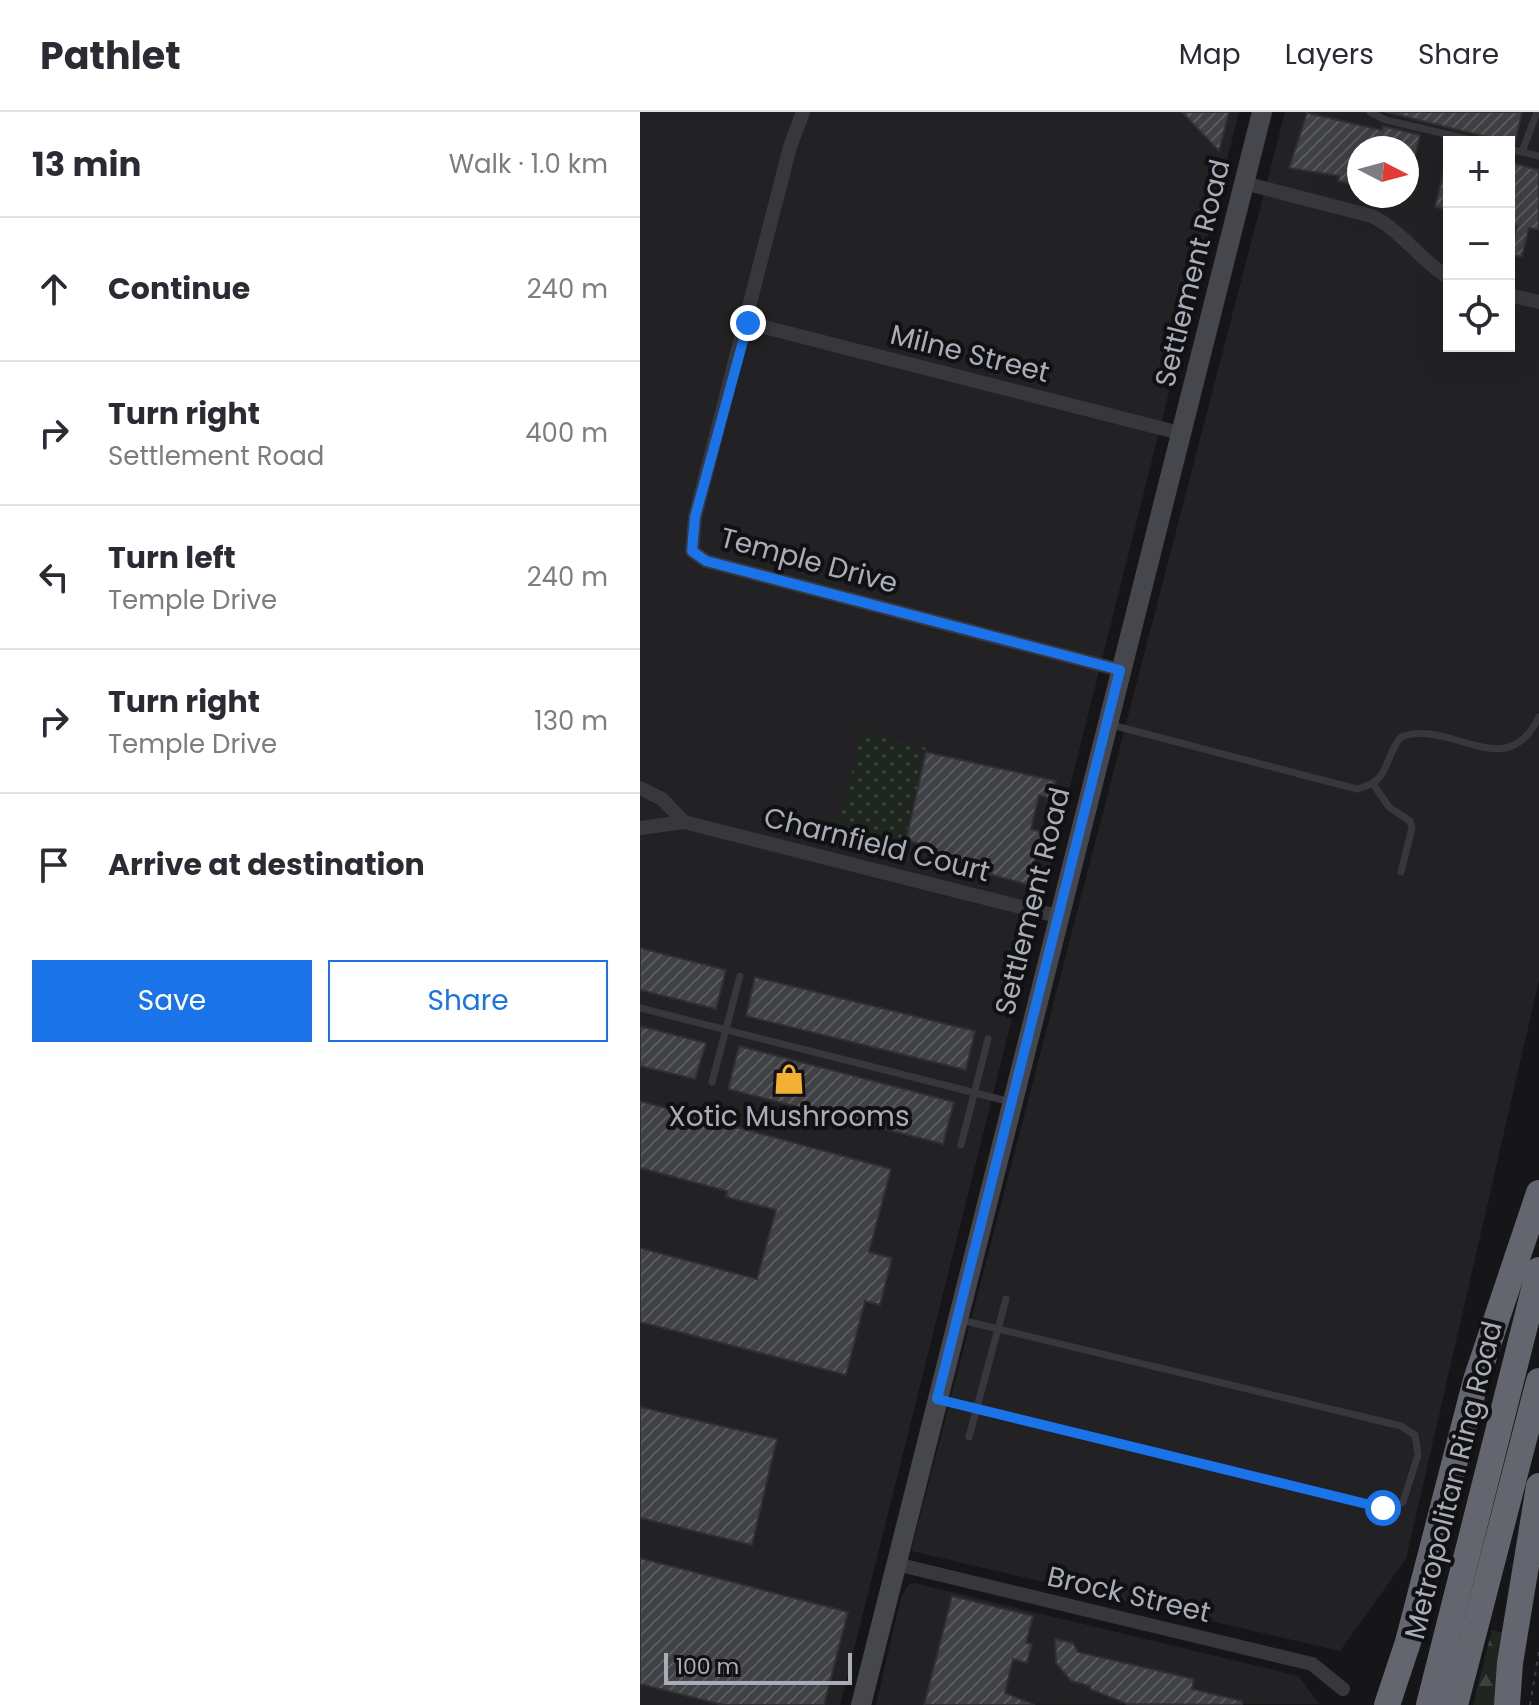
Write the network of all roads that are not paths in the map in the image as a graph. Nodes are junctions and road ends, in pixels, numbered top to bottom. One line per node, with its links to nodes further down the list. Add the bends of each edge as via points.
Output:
1 (803, 112): 13 (street, Temple Drive)
2 (1262, 112): 9 (main road, Settlement Road)
3 (1370, 112): 5 (lane)
4 (1537, 112): 7 (lane)
5 (1454, 136)
6 (1515, 150): 7 (lane)
7 (1522, 152): 8 (lane)
8 (1539, 156)
9 (1244, 183): 10 (street, via 1372,216 1387,223); 14 (main road, Settlement Road)
10 (1443, 274)
11 (1515, 296): 12 (street)
12 (1539, 302)
13 (748, 323): 14 (street, Milne Street); 15 (street, Temple Drive, via 695,517 692,551 706,561)
14 (1180, 433): 15 (main road, Settlement Road)
15 (1120, 670): 17 (main road, Settlement Road)
16 (1539, 717): 18 (lane, via 1522,742 1499,750 1420,731 1401,737)
17 (1106, 723): 18 (lane, via 1357,789); 23 (main road, Settlement Road)
18 (1374, 785): 22 (lane, via 1389,807 1410,821)
19 (640, 788): 20 (street, Charnfield Court, via 662,799)
20 (684, 822): 21 (street, Charnfield Court); 23 (street, Charnfield Court)
21 (640, 828)
22 (1401, 872)
23 (1057, 916): 30 (main road, Settlement Road)
24 (740, 976): 26 (lane)
25 (640, 1008): 26 (lane)
26 (726, 1030): 28 (lane); 29 (lane)
27 (988, 1039): 29 (lane)
28 (712, 1082)
29 (975, 1093): 30 (lane); 31 (lane)
30 (1011, 1102): 35 (main road, Settlement Road)
31 (961, 1145)
32 (1539, 1193): 45 (highway, via 1476,1380)
33 (1539, 1270): 46 (highway, Metropolitan Ring Road)
34 (1006, 1299): 36 (lane)
35 (957, 1319): 36 (lane); 38 (main road, Settlement Road)
36 (998, 1329): 39 (lane); 39 (lane, via 1401,1426 1415,1435 1418,1455 1403,1502 1390,1509)
37 (1539, 1381): 47 (highway, Metropolitan Ring Road)
38 (937, 1399): 39 (lane); 42 (main road, Settlement Road)
39 (977, 1409): 40 (lane)
40 (969, 1437)
41 (1539, 1486): 48 (highway)
42 (896, 1564): 43 (street, Brock Street, via 931,1579 1312,1664); 44 (main road, Settlement Road)
43 (1343, 1689)
44 (861, 1705)
45 (1387, 1705)
46 (1429, 1705)
47 (1455, 1705)
48 (1507, 1705)

